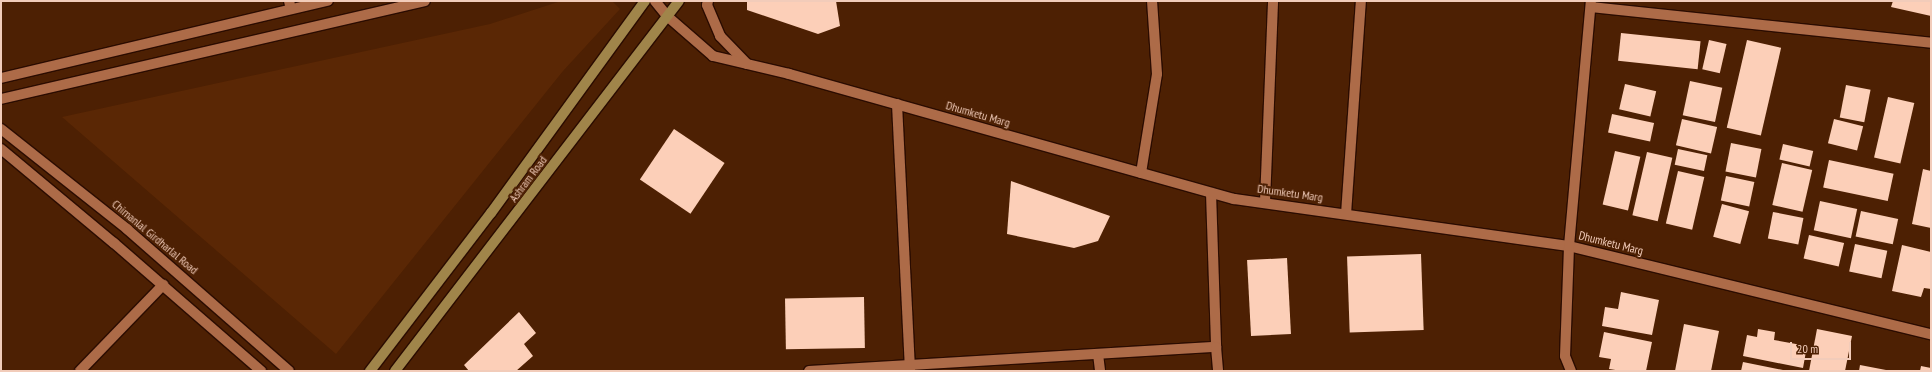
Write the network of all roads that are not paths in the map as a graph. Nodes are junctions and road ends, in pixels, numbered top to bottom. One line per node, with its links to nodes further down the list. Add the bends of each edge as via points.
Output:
1 (328, 1): 11 (street)
2 (425, 1): 16 (street)
3 (645, 1): 33 (main road, Ashram Road, via 491,213)
4 (655, 1): 12 (street, Dhumketu Marg)
5 (679, 1): 12 (main road, Ashram Road)
6 (708, 1): 14 (street, via 707,5 720,36)
7 (1152, 1): 20 (street, via 1157,74)
8 (1273, 1): 22 (street)
9 (1361, 1): 23 (street)
10 (1591, 4): 13 (street); 24 (street)
11 (290, 5): 15 (street)
12 (667, 16): 14 (street, Dhumketu Marg, via 713,56); 34 (main road, Ashram Road)
13 (1931, 43)
14 (747, 64): 17 (street, Dhumketu Marg)
15 (1, 78)
16 (1, 99)
17 (897, 104): 20 (street, Dhumketu Marg); 29 (street)
18 (1, 129): 32 (street, Chimanlal Girdharlal Road, via 127,229)
19 (1, 149): 25 (street)
20 (1141, 173): 21 (street, Dhumketu Marg)
21 (1211, 193): 22 (street, Dhumketu Marg, via 1234,199); 27 (street)
22 (1265, 202): 23 (street, Dhumketu Marg)
23 (1346, 214): 24 (street, Dhumketu Marg)
24 (1569, 246): 26 (street, Dhumketu Marg); 38 (street, via 1565,356)
25 (162, 285): 30 (street); 31 (street)
26 (1931, 334)
27 (1216, 347): 28 (street); 37 (street)
28 (1098, 354): 29 (street); 36 (street)
29 (910, 369): 35 (street)
30 (80, 371)
31 (261, 371)
32 (289, 371)
33 (370, 371)
34 (395, 371)
35 (809, 371)
36 (1100, 371)
37 (1218, 371)
38 (1571, 371)

